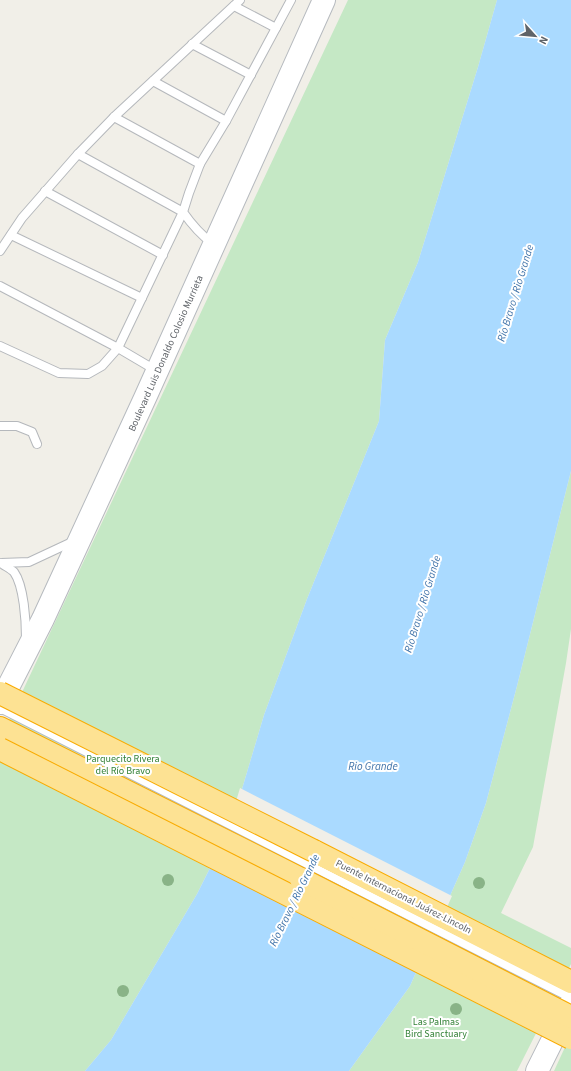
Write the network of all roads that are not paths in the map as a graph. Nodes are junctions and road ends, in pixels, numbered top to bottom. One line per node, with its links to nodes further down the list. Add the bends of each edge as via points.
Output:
1 (291, 0): 4 (lane)
2 (324, 0): 15 (main road, Boulevard Luis Donaldo Colosio Murrieta)
3 (237, 3): 4 (lane); 5 (lane)
4 (276, 28): 6 (lane)
5 (192, 44): 6 (lane); 7 (lane)
6 (251, 75): 9 (lane)
7 (153, 81): 8 (lane); 9 (lane)
8 (114, 118): 10 (lane); 11 (lane)
9 (226, 121): 11 (lane)
10 (78, 154): 12 (lane); 13 (lane)
11 (200, 164): 13 (lane)
12 (45, 192): 14 (lane); 17 (lane)
13 (183, 212): 15 (lane, via 191,224); 17 (lane)
14 (11, 235): 16 (lane); 19 (lane)
15 (213, 245): 22 (main road, Boulevard Luis Donaldo Colosio Murrieta)
16 (0, 251)
17 (163, 254): 19 (lane)
18 (0, 286): 21 (lane)
19 (142, 298): 21 (lane)
20 (0, 346): 21 (lane, via 59,373 88,374 102,366)
21 (118, 348): 22 (lane)
22 (157, 371): 25 (main road, Boulevard Luis Donaldo Colosio Murrieta)
23 (0, 426): 24 (lane, via 17,426 32,432)
24 (37, 444)
25 (80, 538): 26 (lane, via 29,562); 27 (main road, Boulevard Luis Donaldo Colosio Murrieta)
26 (1, 563): 27 (lane, via 14,572 21,589 26,617)
27 (27, 651): 29 (main road, Boulevard Luis Donaldo Colosio Murrieta)
28 (0, 693): 33 (highway, Puente Internacional Juárez-Lincoln, bridge)
29 (0, 703)
30 (0, 708): 34 (lane)
31 (0, 728): 36 (highway, bridge)
32 (0, 749): 37 (highway, bridge)
33 (571, 982)
34 (571, 998)
35 (571, 1003): 38 (main road)
36 (571, 1017)
37 (571, 1038)
38 (537, 1071)

